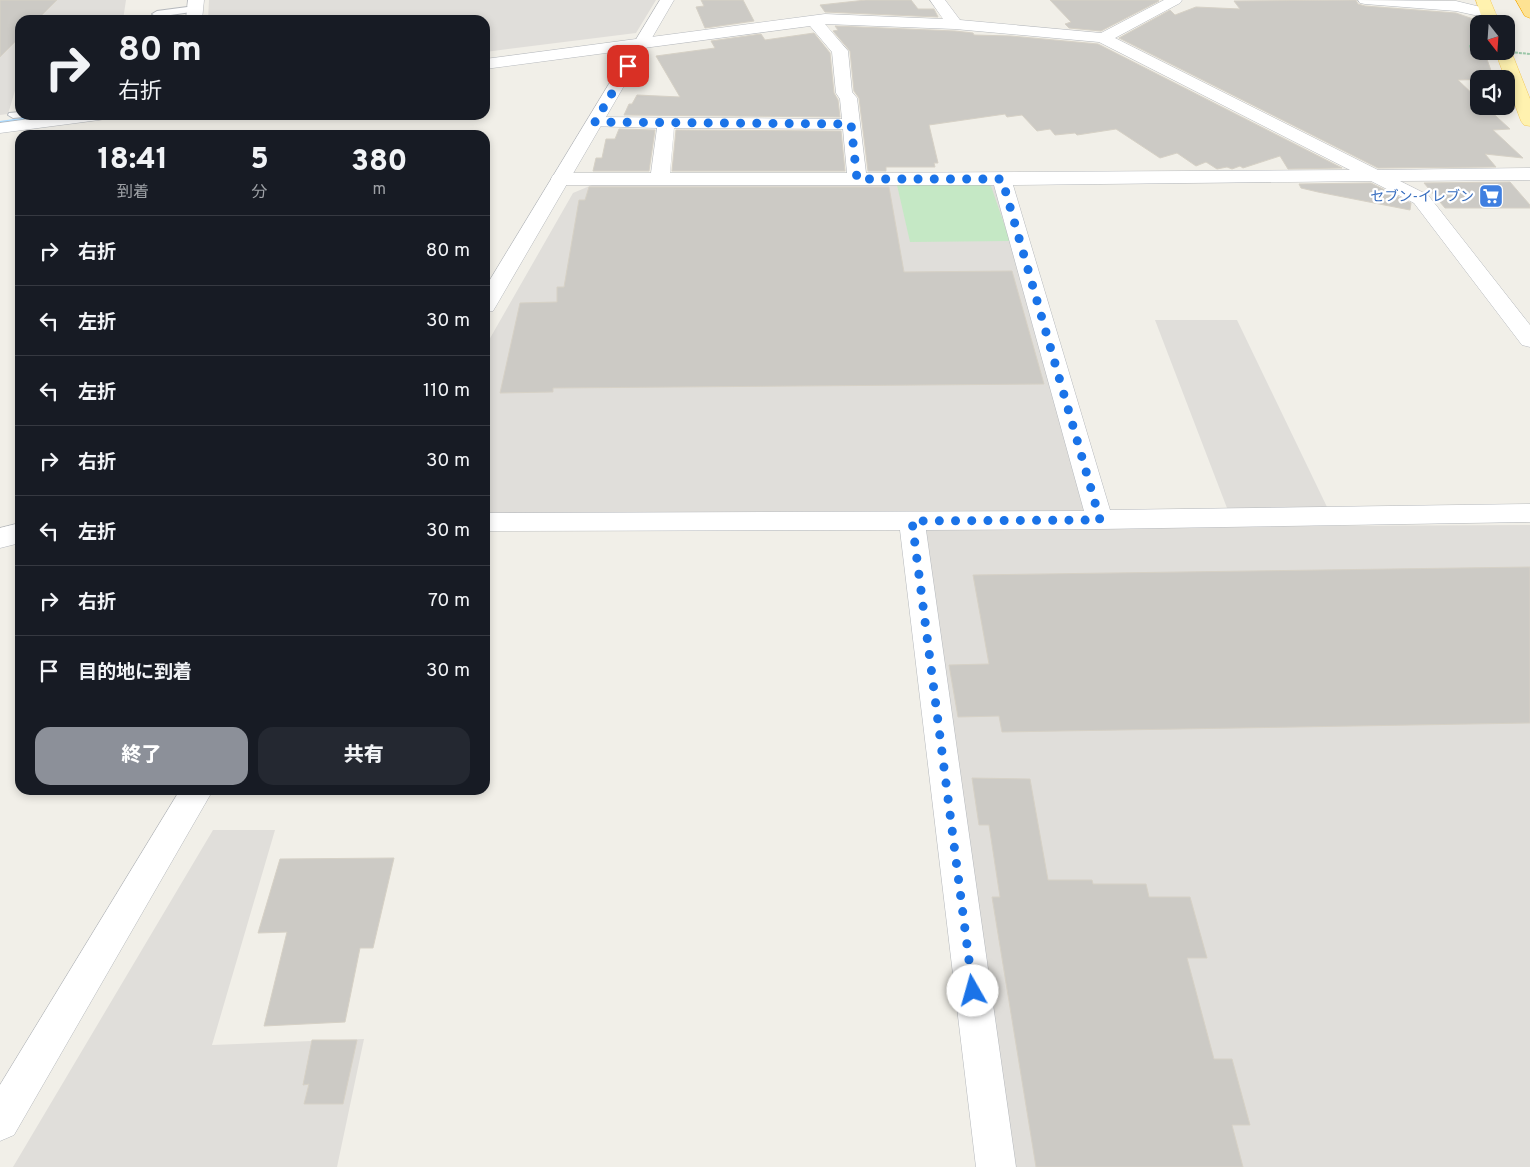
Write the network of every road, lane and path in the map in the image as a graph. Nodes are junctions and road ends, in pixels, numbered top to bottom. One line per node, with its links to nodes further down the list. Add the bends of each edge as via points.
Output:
1 (668, 0): 14 (street)
2 (937, 0): 12 (street)
3 (1175, 0): 13 (street)
4 (1365, 0): 6 (street)
5 (1524, 0): 9 (highway)
6 (1450, 3): 8 (street)
7 (195, 10): 10 (lane)
8 (1488, 12)
9 (1530, 13)
10 (157, 14)
11 (814, 20): 12 (street); 14 (street); 23 (street, via 840,51)
12 (955, 24): 13 (street)
13 (1103, 38): 26 (street)
14 (642, 43): 18 (street); 21 (street)
15 (1515, 53): 16 (path, bridge)
16 (1530, 54)
17 (1506, 60): 20 (main road)
18 (490, 63)
19 (61, 120): 24 (street)
20 (1530, 121)
21 (595, 122): 22 (street); 30 (street)
22 (666, 122): 23 (street); 27 (street)
23 (851, 124): 28 (street)
24 (0, 128)
25 (1530, 174): 26 (street)
26 (1374, 176): 29 (street); 32 (street, via 1421,199)
27 (660, 179): 28 (street); 30 (street)
28 (857, 179): 29 (street)
29 (1002, 179): 34 (street)
30 (560, 180): 31 (street)
31 (490, 298)
32 (1530, 340)
33 (1530, 513): 34 (street)
34 (1100, 520): 35 (street)
35 (912, 521): 36 (street); 41 (street)
36 (490, 522)
37 (15, 534): 38 (street)
38 (0, 538)
39 (194, 795): 40 (street)
40 (0, 1121)
41 (996, 1167)

